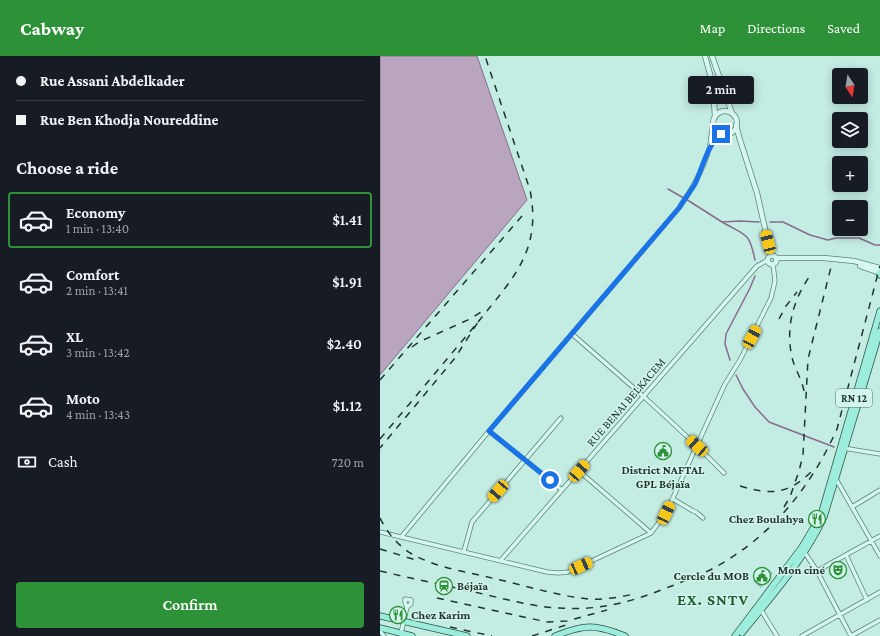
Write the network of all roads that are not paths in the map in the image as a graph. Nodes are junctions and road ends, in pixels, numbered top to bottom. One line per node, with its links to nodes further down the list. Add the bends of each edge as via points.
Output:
1 (705, 56): 4 (street, via 713,85)
2 (712, 56): 3 (street)
3 (732, 113): 4 (street, via 720,112); 6 (street, via 736,118)
4 (714, 117): 5 (street)
5 (713, 124): 7 (street); 10 (street)
6 (736, 125): 8 (street); 9 (street)
7 (721, 134): 8 (street); 10 (street)
8 (729, 134): 9 (street)
9 (740, 140): 11 (street, via 757,193)
10 (709, 148): 18 (street, via 693,186 679,208)
11 (771, 255): 12 (street); 13 (street)
12 (777, 258): 14 (street); 15 (street, via 843,260)
13 (768, 260): 14 (street); 19 (street, RUE BENAI BELKACEM, via 757,266)
14 (773, 264): 22 (street, via 775,281 771,298 751,340 725,384)
15 (880, 271)
16 (880, 311): 23 (main road, RN 12)
17 (880, 331): 23 (main road, RN 12)
18 (572, 334): 19 (street); 21 (street)
19 (644, 396): 22 (street); 26 (street, RUE BENAI BELKACEM)
20 (561, 418): 25 (street)
21 (489, 431): 25 (street); 36 (street)
22 (697, 446): 27 (street); 31 (street)
23 (842, 448): 24 (street); 28 (main road, RN 12); 60 (main road, RN 12, via 821,515 813,530)
24 (880, 454)
25 (525, 460): 29 (street); 39 (street, via 472,522)
26 (579, 471): 29 (street, RUE BENAI BELKACEM); 35 (street)
27 (724, 473)
28 (836, 478): 32 (street); 40 (main road, RN 12, via 824,517)
29 (562, 490): 43 (street, RUE BENAI BELKACEM)
30 (880, 490): 32 (street)
31 (673, 499): 33 (street); 35 (street)
32 (852, 507): 38 (street)
33 (703, 518)
34 (380, 532): 36 (street)
35 (651, 533): 43 (street, via 568,572 547,572)
36 (402, 536): 39 (street)
37 (880, 536): 38 (street)
38 (872, 541): 41 (street); 42 (street)
39 (464, 551): 43 (street)
40 (805, 553): 44 (street); 48 (main road, RN 12)
41 (846, 555): 44 (street); 46 (street)
42 (880, 556)
43 (501, 560)
44 (817, 571): 49 (street)
45 (880, 592): 46 (street)
46 (867, 600): 49 (street)
47 (407, 607): 52 (street)
48 (761, 610): 61 (main road, RN 12); 62 (street)
49 (841, 615): 63 (street); 64 (street)
50 (380, 616): 52 (main road)
51 (880, 620): 64 (street)
52 (403, 622): 54 (street); 57 (main road)
53 (380, 630): 54 (main road); 55 (street)
54 (401, 634): 56 (main road)
55 (384, 636)
56 (412, 636)
57 (467, 636)
58 (554, 636): 59 (main road, via 589,626)
59 (625, 636)
60 (735, 636)
61 (740, 636)
62 (777, 636)
63 (802, 636)
64 (851, 636)

